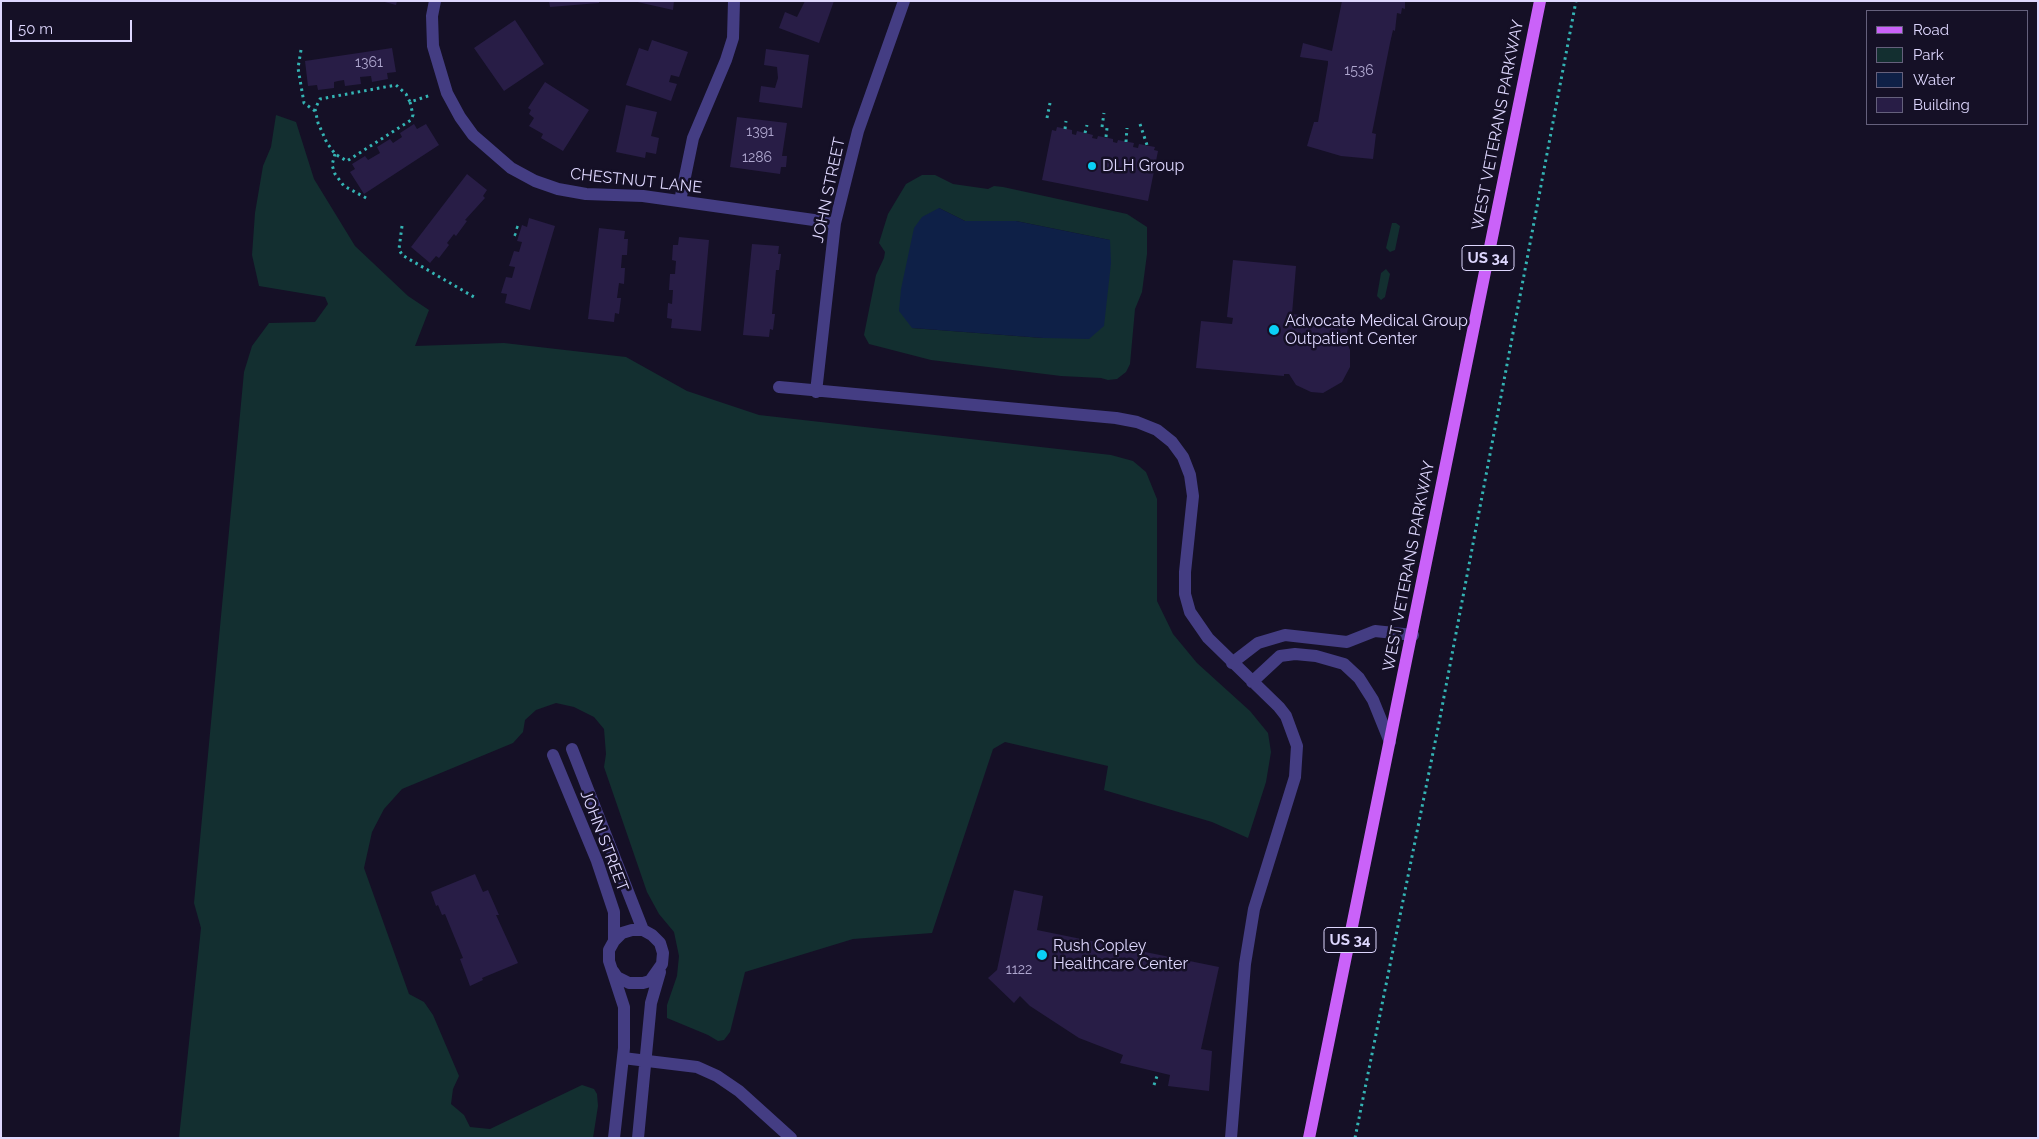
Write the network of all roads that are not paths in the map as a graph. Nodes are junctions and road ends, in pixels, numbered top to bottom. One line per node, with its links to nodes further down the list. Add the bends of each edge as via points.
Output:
1 (435, 1): 5 (street, CHESTNUT LANE, via 432,16 434,46 447,93 472,135 493,155 535,181 558,189)
2 (734, 1): 5 (street, via 733,38 693,138)
3 (904, 1): 6 (street, JOHN STREET, via 858,131)
4 (1540, 1): 9 (main road, WEST VETERANS PARKWAY / US 34)
5 (680, 201): 6 (street, CHESTNUT LANE)
6 (835, 223): 8 (street, JOHN STREET)
7 (779, 387): 8 (street)
8 (816, 392): 10 (street, via 1116,418 1157,430 1172,442 1190,475 1193,496 1185,587 1190,612 1208,638)
9 (1412, 634): 10 (street, via 1375,631 1347,642 1286,635 1258,643); 12 (main road, WEST VETERANS PARKWAY / US 34)
10 (1232, 663): 11 (street)
11 (1252, 682): 12 (street, via 1280,656 1295,654 1344,664 1359,678 1373,700); 24 (street, via 1286,716 1298,746 1298,762 1254,909 1244,964)
12 (1390, 742): 25 (main road, WEST VETERANS PARKWAY / US 34)
13 (572, 749): 15 (street, JOHN STREET)
14 (553, 754): 16 (street, JOHN STREET, via 597,861 614,912)
15 (643, 930): 16 (street, via 622,933); 17 (street, via 660,943)
16 (614, 941): 18 (street, via 609,950)
17 (662, 964): 18 (street, via 655,976 636,984 623,981); 20 (street, via 651,1003)
18 (613, 971): 19 (street, via 624,1007)
19 (623, 1058): 20 (street); 21 (street)
20 (645, 1061): 22 (street); 23 (street, via 696,1067 717,1076 739,1091)
21 (614, 1138)
22 (638, 1138)
23 (791, 1138)
24 (1231, 1138)
25 (1309, 1138)

